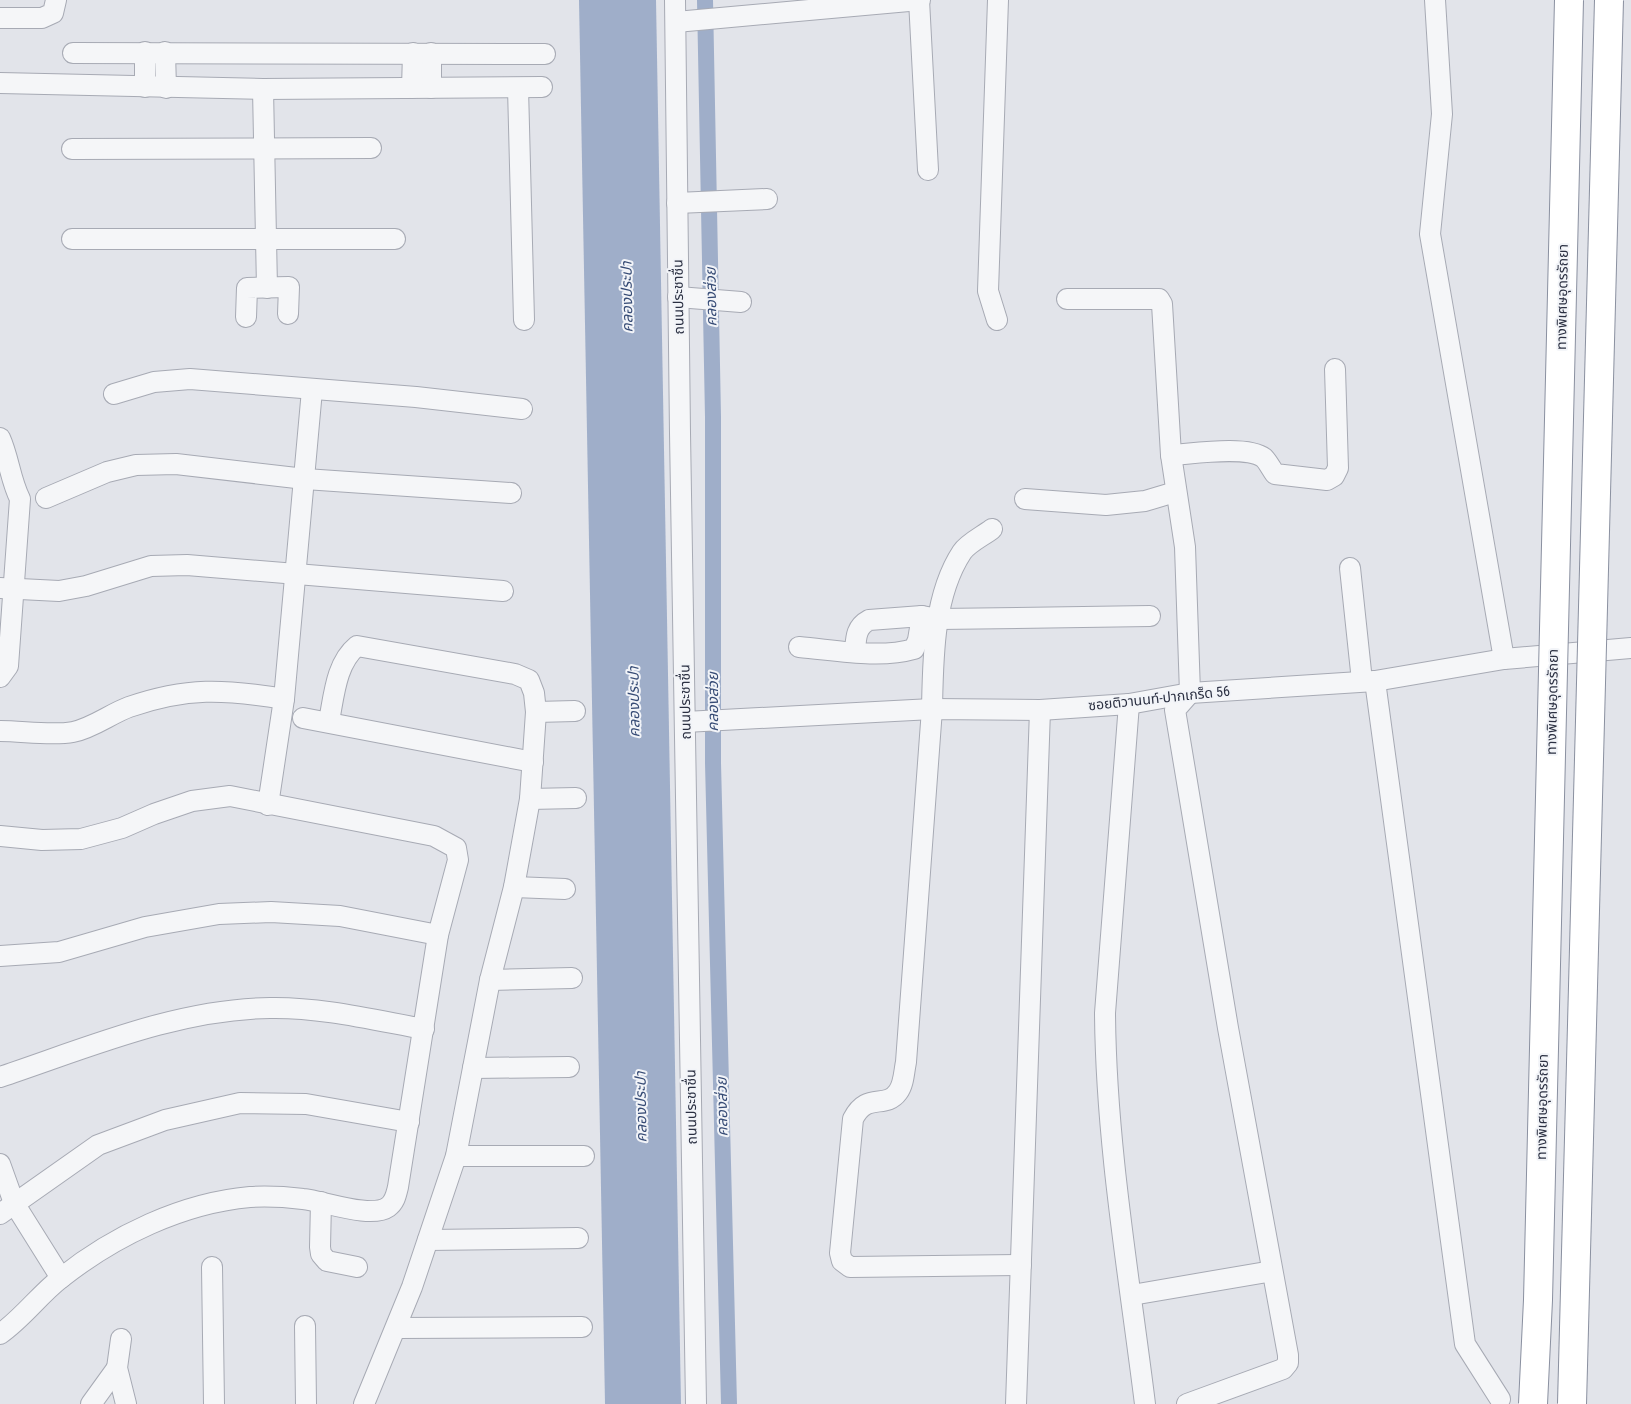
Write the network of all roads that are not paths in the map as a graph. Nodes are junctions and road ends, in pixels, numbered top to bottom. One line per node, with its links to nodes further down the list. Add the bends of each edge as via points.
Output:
1 (56, 0): 8 (street, via 52,13 42,18)
2 (675, 0): 9 (street, ถนนประชาชื่น)
3 (920, 0): 9 (street); 25 (street)
4 (998, 0): 38 (street, via 988,290)
5 (1435, 0): 61 (street, via 1442,114 1430,234)
6 (1569, 0): 120 (highway, ทางพิเศษอุดรรัถยา, bridge)
7 (1608, 0): 121 (highway, bridge)
8 (0, 18)
9 (676, 22): 27 (street, ถนนประชาชื่น)
10 (145, 52): 11 (street); 12 (street); 16 (street)
11 (166, 52): 13 (street); 17 (street)
12 (73, 53)
13 (422, 53): 14 (street); 18 (street)
14 (545, 54)
15 (0, 83): 16 (street)
16 (145, 87): 17 (street)
17 (166, 88): 21 (street)
18 (422, 88): 19 (street); 21 (street)
19 (518, 88): 20 (street); 37 (street)
20 (542, 88)
21 (263, 89): 24 (street)
22 (371, 148): 24 (street)
23 (72, 149): 24 (street)
24 (265, 149): 30 (street)
25 (928, 170)
26 (767, 199): 27 (street)
27 (677, 203): 32 (street, ถนนประชาชื่น)
28 (72, 239): 30 (street)
29 (395, 239): 30 (street)
30 (266, 240): 31 (street)
31 (267, 288): 35 (street, via 289,287); 36 (street, via 247,288)
32 (678, 297): 34 (street); 72 (street, ถนนประชาชื่น)
33 (1067, 299): 44 (street, via 1159,299 1162,304)
34 (741, 302)
35 (288, 314)
36 (246, 317)
37 (524, 320)
38 (997, 320)
39 (1335, 369): 44 (street, via 1338,468 1327,480 1275,474 1264,458 1252,454 1229,451)
40 (312, 390): 41 (street, via 190,379 154,382); 42 (street); 45 (street)
41 (114, 394)
42 (522, 409)
43 (0, 438): 46 (street, via 6,452)
44 (1170, 456): 47 (street)
45 (305, 479): 48 (street); 49 (street, via 176,464 136,465 107,472); 53 (street)
46 (5, 487): 54 (street, via 20,499)
47 (1174, 492): 50 (street, via 1145,501 1106,505); 64 (street, via 1185,547)
48 (511, 493)
49 (46, 498)
50 (1025, 499)
51 (992, 529): 57 (street, via 962,551)
52 (1350, 568): 63 (street)
53 (294, 575): 54 (street, via 187,565 151,566 59,591); 55 (street); 65 (street)
54 (7, 589): 62 (street, via 8,666)
55 (503, 591)
56 (1150, 616): 57 (street)
57 (930, 617): 60 (street, via 914,649 883,653); 60 (street, via 869,620 857,630); 67 (street)
58 (799, 647): 60 (street)
59 (1631, 648): 61 (street, ซอยติวานนท์-ปากเกร็ด 56)
60 (855, 651)
61 (1504, 660): 63 (street, ซอยติวานนท์-ปากเกร็ด 56)
62 (0, 678)
63 (1369, 681): 64 (street, ซอยติวานนท์-ปากเกร็ด 56); 110 (street, via 1465,1344)
64 (1190, 693): 66 (street, ซอยติวานนท์-ปากเกร็ด 56); 101 (street, via 1175,710)
65 (284, 698): 74 (street, via 207,690 162,696 72,732); 78 (street)
66 (1129, 704): 68 (street, ซอยติวานนท์-ปากเกร็ด 56); 103 (street, via 1105,1021 1113,1144)
67 (932, 709): 68 (street, ซอยติวานนท์-ปากเกร็ด 56); 72 (street, ซอยติวานนท์-ปากเกร็ด 56); 98 (street, via 906,1062 899,1091 892,1099 865,1103 858,1108 853,1119 840,1254 842,1261 850,1267)
68 (1040, 710): 98 (street)
69 (575, 711): 70 (street)
70 (536, 712): 73 (street, via 534,693 528,680 515,674 357,646 347,654 339,674); 75 (street)
71 (303, 718): 73 (street)
72 (702, 720): 116 (street, ถนนประชาชื่น)
73 (329, 722): 75 (street)
74 (0, 731)
75 (532, 762): 77 (street)
76 (576, 798): 77 (street)
77 (530, 800): 80 (street)
78 (268, 804): 79 (street, via 230,796 211,798 192,801 122,828 81,839); 82 (street, via 434,836 456,848 458,860)
79 (0, 836)
80 (514, 886): 81 (street); 85 (street)
81 (565, 889)
82 (438, 935): 83 (street, via 340,916 271,912 220,914 145,927 59,952); 86 (street)
83 (0, 956)
84 (572, 978): 85 (street)
85 (490, 980): 88 (street)
86 (424, 1029): 89 (street, via 328,1013 271,1008 222,1012 143,1029); 90 (street)
87 (569, 1067): 88 (street)
88 (473, 1068): 91 (street)
89 (0, 1077)
90 (409, 1122): 94 (street, via 395,1200 388,1207 375,1212); 95 (street, via 306,1104 240,1103 165,1120 98,1145)
91 (456, 1156): 92 (street); 97 (street)
92 (584, 1156)
93 (0, 1164): 95 (street)
94 (321, 1202): 99 (street, via 321,1254 327,1261); 102 (street, via 250,1197 198,1208 132,1231)
95 (7, 1209): 102 (street)
96 (578, 1238): 97 (street)
97 (428, 1240): 106 (street)
98 (1021, 1265): 117 (street)
99 (357, 1266)
100 (212, 1267): 113 (street)
101 (1272, 1270): 103 (street); 119 (street, via 1288,1363 1284,1369)
102 (61, 1278): 107 (street, via 18,1321)
103 (1132, 1295): 118 (street)
104 (305, 1326): 114 (street)
105 (582, 1327): 106 (street)
106 (397, 1328): 115 (street)
107 (0, 1334)
108 (121, 1339): 109 (street)
109 (117, 1368): 111 (street); 112 (street)
110 (1500, 1398)
111 (91, 1404)
112 (126, 1404)
113 (214, 1404)
114 (306, 1404)
115 (364, 1404)
116 (696, 1404)
117 (1016, 1404)
118 (1145, 1404)
119 (1187, 1404)
120 (1533, 1404)
121 (1572, 1404)

